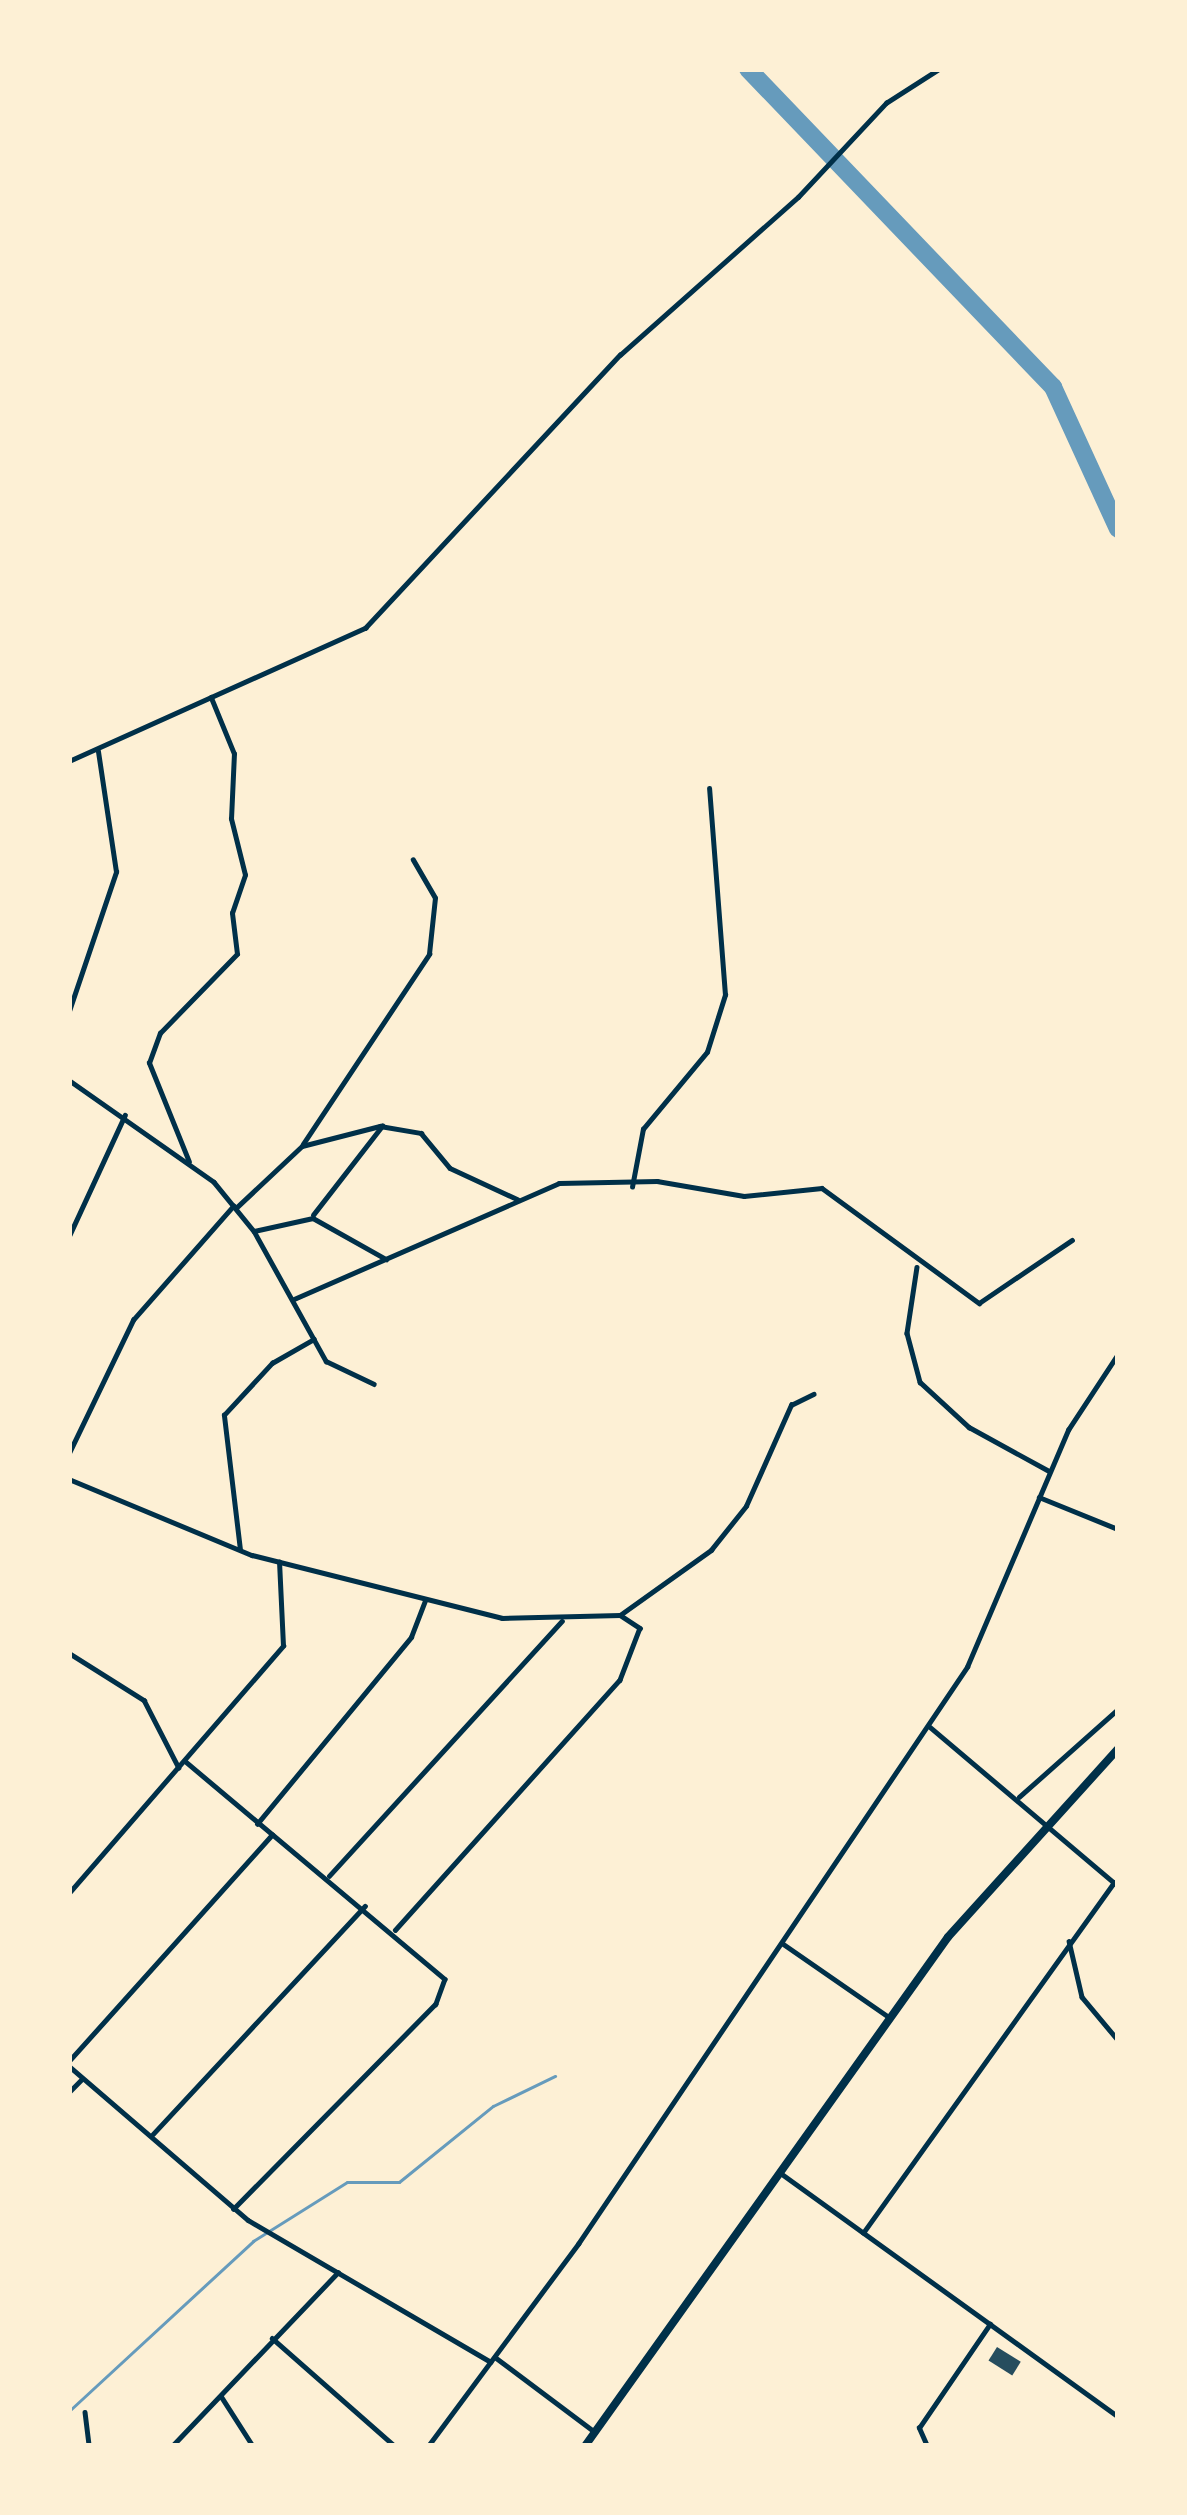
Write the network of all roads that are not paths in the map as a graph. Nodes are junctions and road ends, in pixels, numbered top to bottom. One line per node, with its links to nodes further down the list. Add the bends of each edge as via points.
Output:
1 (939, 69): 2 (street, via 886,103 798,197 620,355 404,596 334,648)
2 (212, 698): 3 (street); 12 (street, via 234,754 231,820 244,875 232,914 238,954 160,1033 148,1063)
3 (98, 751): 4 (street); 7 (street, via 116,872)
4 (69, 761)
5 (709, 789): 13 (street, via 725,994 707,1052 643,1129)
6 (413, 860): 11 (street, via 435,898 429,954)
7 (69, 1011)
8 (69, 1080): 9 (street)
9 (125, 1115): 12 (street); 18 (street)
10 (382, 1126): 11 (street); 14 (street, via 422,1133 437,1159); 16 (street)
11 (302, 1146): 15 (street)
12 (189, 1162): 15 (street)
13 (632, 1187): 14 (street, via 559,1184); 21 (street, via 744,1196 822,1188)
14 (518, 1199): 20 (street)
15 (235, 1206): 17 (street); 27 (street, via 133,1320)
16 (313, 1218): 17 (street); 20 (street)
17 (254, 1231): 22 (street)
18 (69, 1236)
19 (1072, 1240): 21 (street, via 992,1304)
20 (389, 1261): 22 (street)
21 (916, 1267): 28 (street, via 907,1333 920,1382 969,1427)
22 (294, 1299): 23 (street)
23 (314, 1339): 25 (street, via 339,1375); 32 (street, via 272,1363 224,1415)
24 (1118, 1354): 28 (street)
25 (374, 1384)
26 (814, 1394): 35 (street, via 791,1405 746,1506 711,1550)
27 (69, 1454)
28 (1049, 1471): 30 (street)
29 (69, 1480): 32 (street)
30 (1039, 1497): 31 (street); 39 (street, via 998,1612)
31 (1118, 1529)
32 (240, 1550): 33 (street)
33 (279, 1562): 34 (street); 41 (street, via 283,1646)
34 (426, 1599): 36 (street); 45 (street, via 411,1637)
35 (620, 1615): 36 (street); 51 (street, via 642,1635 620,1680)
36 (562, 1621): 47 (street)
37 (69, 1653): 42 (street, via 144,1700)
38 (1118, 1709): 43 (street)
39 (929, 1726): 43 (street); 53 (street)
40 (1118, 1749): 44 (highway)
41 (185, 1761): 42 (street); 45 (street)
42 (179, 1768): 49 (street)
43 (1019, 1797): 44 (street)
44 (1049, 1823): 48 (street); 54 (highway)
45 (257, 1825): 46 (street)
46 (272, 1835): 47 (street); 56 (street)
47 (328, 1876): 50 (street)
48 (1116, 1884): 52 (street)
49 (69, 1892)
50 (365, 1906): 51 (street); 59 (street)
51 (396, 1930): 61 (street, via 442,1971 441,1997)
52 (1069, 1941): 55 (street, via 1082,1997); 62 (street)
53 (782, 1943): 54 (street); 66 (street)
54 (889, 2017): 60 (highway)
55 (1118, 2040)
56 (69, 2064): 57 (street)
57 (84, 2077): 58 (street); 59 (street)
58 (69, 2092)
59 (153, 2134): 61 (street)
60 (778, 2171): 62 (street); 70 (highway)
61 (234, 2209): 63 (street)
62 (863, 2233): 64 (street)
63 (340, 2271): 65 (street); 66 (street)
64 (990, 2324): 69 (street); 77 (street, via 919,2428)
65 (272, 2338): 67 (street); 74 (street)
66 (493, 2360): 70 (street); 75 (street)
67 (220, 2396): 72 (street); 73 (street)
68 (85, 2412): 71 (street)
69 (1118, 2416)
70 (595, 2432): 76 (highway)
71 (88, 2446)
72 (172, 2446)
73 (253, 2446)
74 (395, 2446)
75 (428, 2446)
76 (585, 2446)
77 (927, 2446)

